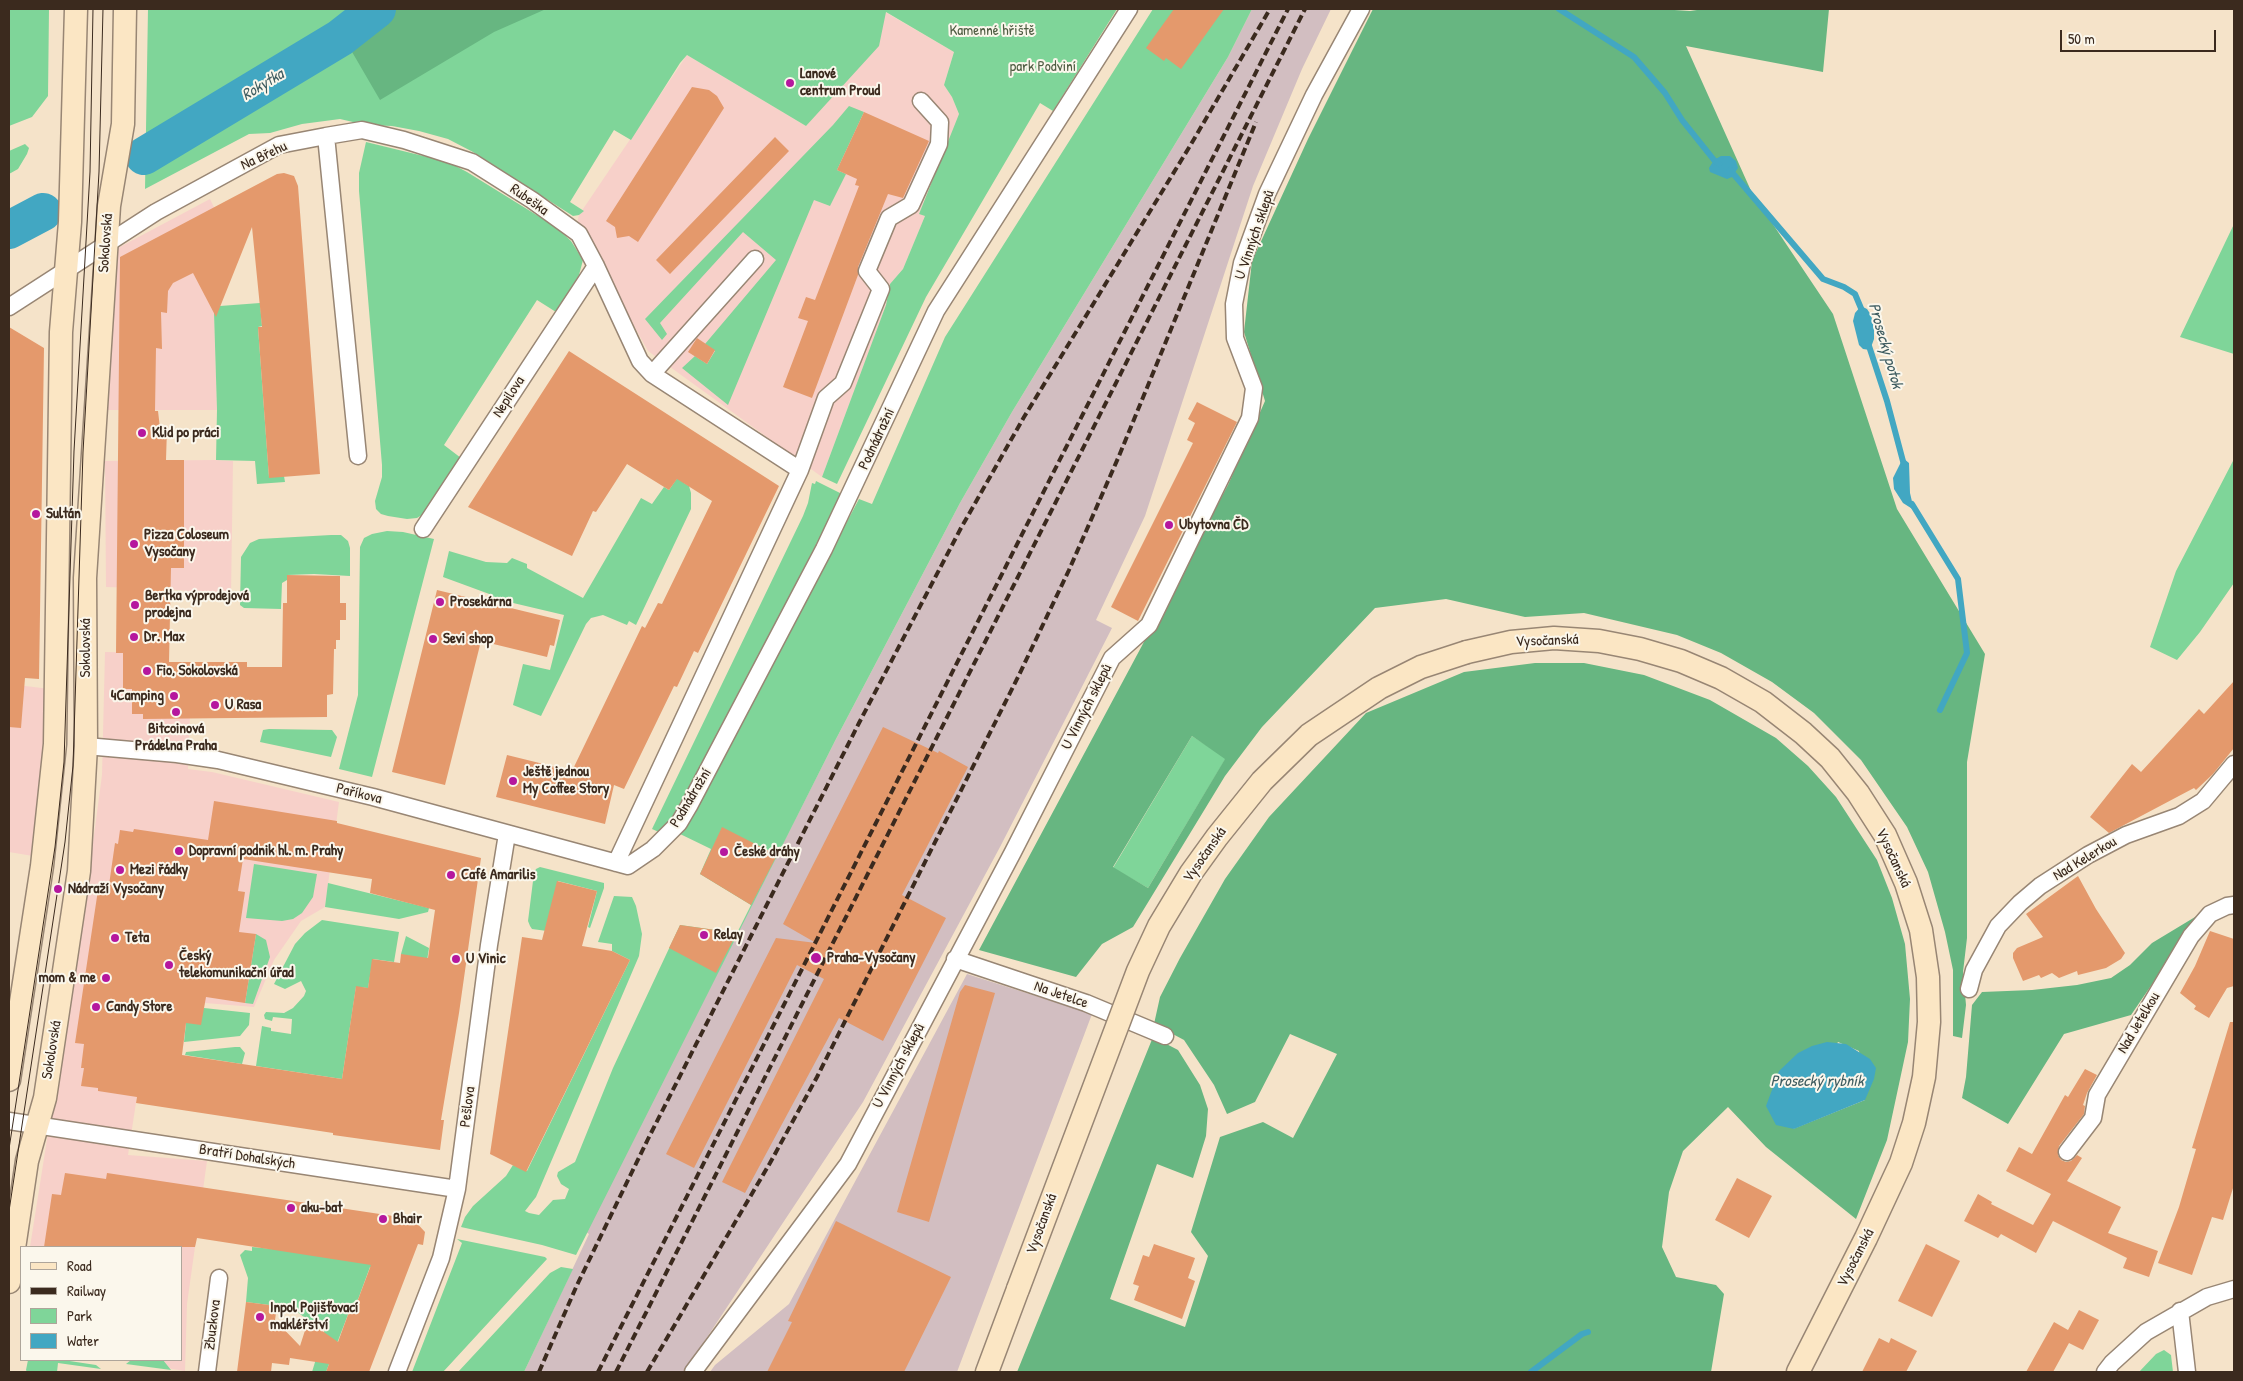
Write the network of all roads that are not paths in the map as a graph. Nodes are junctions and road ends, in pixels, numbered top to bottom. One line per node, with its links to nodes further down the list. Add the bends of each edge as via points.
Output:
1 (76, 9): 10 (main road, Sokolovská)
2 (125, 9): 7 (main road, Sokolovská, via 123,124 111,189)
3 (1129, 9): 19 (street, Podnádražní, via 936,311 824,549 689,806 666,838)
4 (1361, 9): 21 (street, U Vinných sklepů, via 1314,95 1267,194 1242,263 1234,304 1235,338 1254,388 1250,418 1149,625 1112,658)
5 (921, 101): 14 (street, via 940,122 938,144 911,205 889,218 867,271 881,289 843,383 826,398)
6 (326, 136): 7 (street, Na Břehu, via 279,145 156,212); 9 (street, Rubeška, via 362,130 472,162 579,234); 13 (street)
7 (106, 244): 10 (street, Na Břehu); 16 (main road, Sokolovská, via 85,578)
8 (755, 259): 12 (street)
9 (596, 266): 12 (street, Rubeška, via 640,361); 15 (street, Nepilova)
10 (66, 270): 11 (street, Na Břehu); 24 (main road, Sokolovská, via 61,332 55,744 42,866)
11 (9, 307)
12 (652, 374): 14 (street, Rubeška)
13 (358, 456)
14 (800, 470): 19 (street)
15 (424, 529)
16 (86, 746): 18 (street, Paříkova, via 218,760 373,797); 26 (main road, Sokolovská, via 76,891 45,1098)
17 (2234, 764): 22 (street, Nad Kelerkou, via 2203,801 2179,816 2126,835 2088,856 2040,886 2020,903 1998,926 1983,951)
18 (507, 834): 19 (street, Paříkova); 28 (street, Pešlova)
19 (622, 865)
20 (2231, 906): 27 (street, Nad Jetelkou, via 2210,914 2191,936 2097,1095 2093,1118)
21 (956, 958): 23 (street, Na Jetelce, via 1086,1003); 35 (street, U Vinných sklepů, via 848,1164)
22 (1969, 990)
23 (1165, 1036)
24 (9, 1080)
25 (9, 1121): 26 (street, Bratří Dohalských)
26 (38, 1125): 28 (street, Bratří Dohalských); 30 (main road, Sokolovská, via 27,1161)
27 (2067, 1152)
28 (457, 1189): 34 (street, Pešlova, via 441,1258)
29 (219, 1278): 33 (street, Zbuzkova)
30 (9, 1282)
31 (2234, 1289): 32 (street, via 2207,1297)
32 (2180, 1311): 38 (street, via 2146,1332); 39 (street)
33 (207, 1372)
34 (397, 1372)
35 (693, 1372)
36 (987, 1372): 37 (main road, Vysočanská, bridge, via 1138,971 1159,926 1217,837 1262,781 1309,735 1379,688 1421,667 1467,652 1511,642 1554,638 1598,641 1682,661 1763,702 1830,758 1858,793 1885,835 1906,883 1921,930 1928,977 1929,1022 1924,1077 1914,1123 1901,1163)
37 (1798, 1372)
38 (2105, 1372)
39 (2187, 1372)

